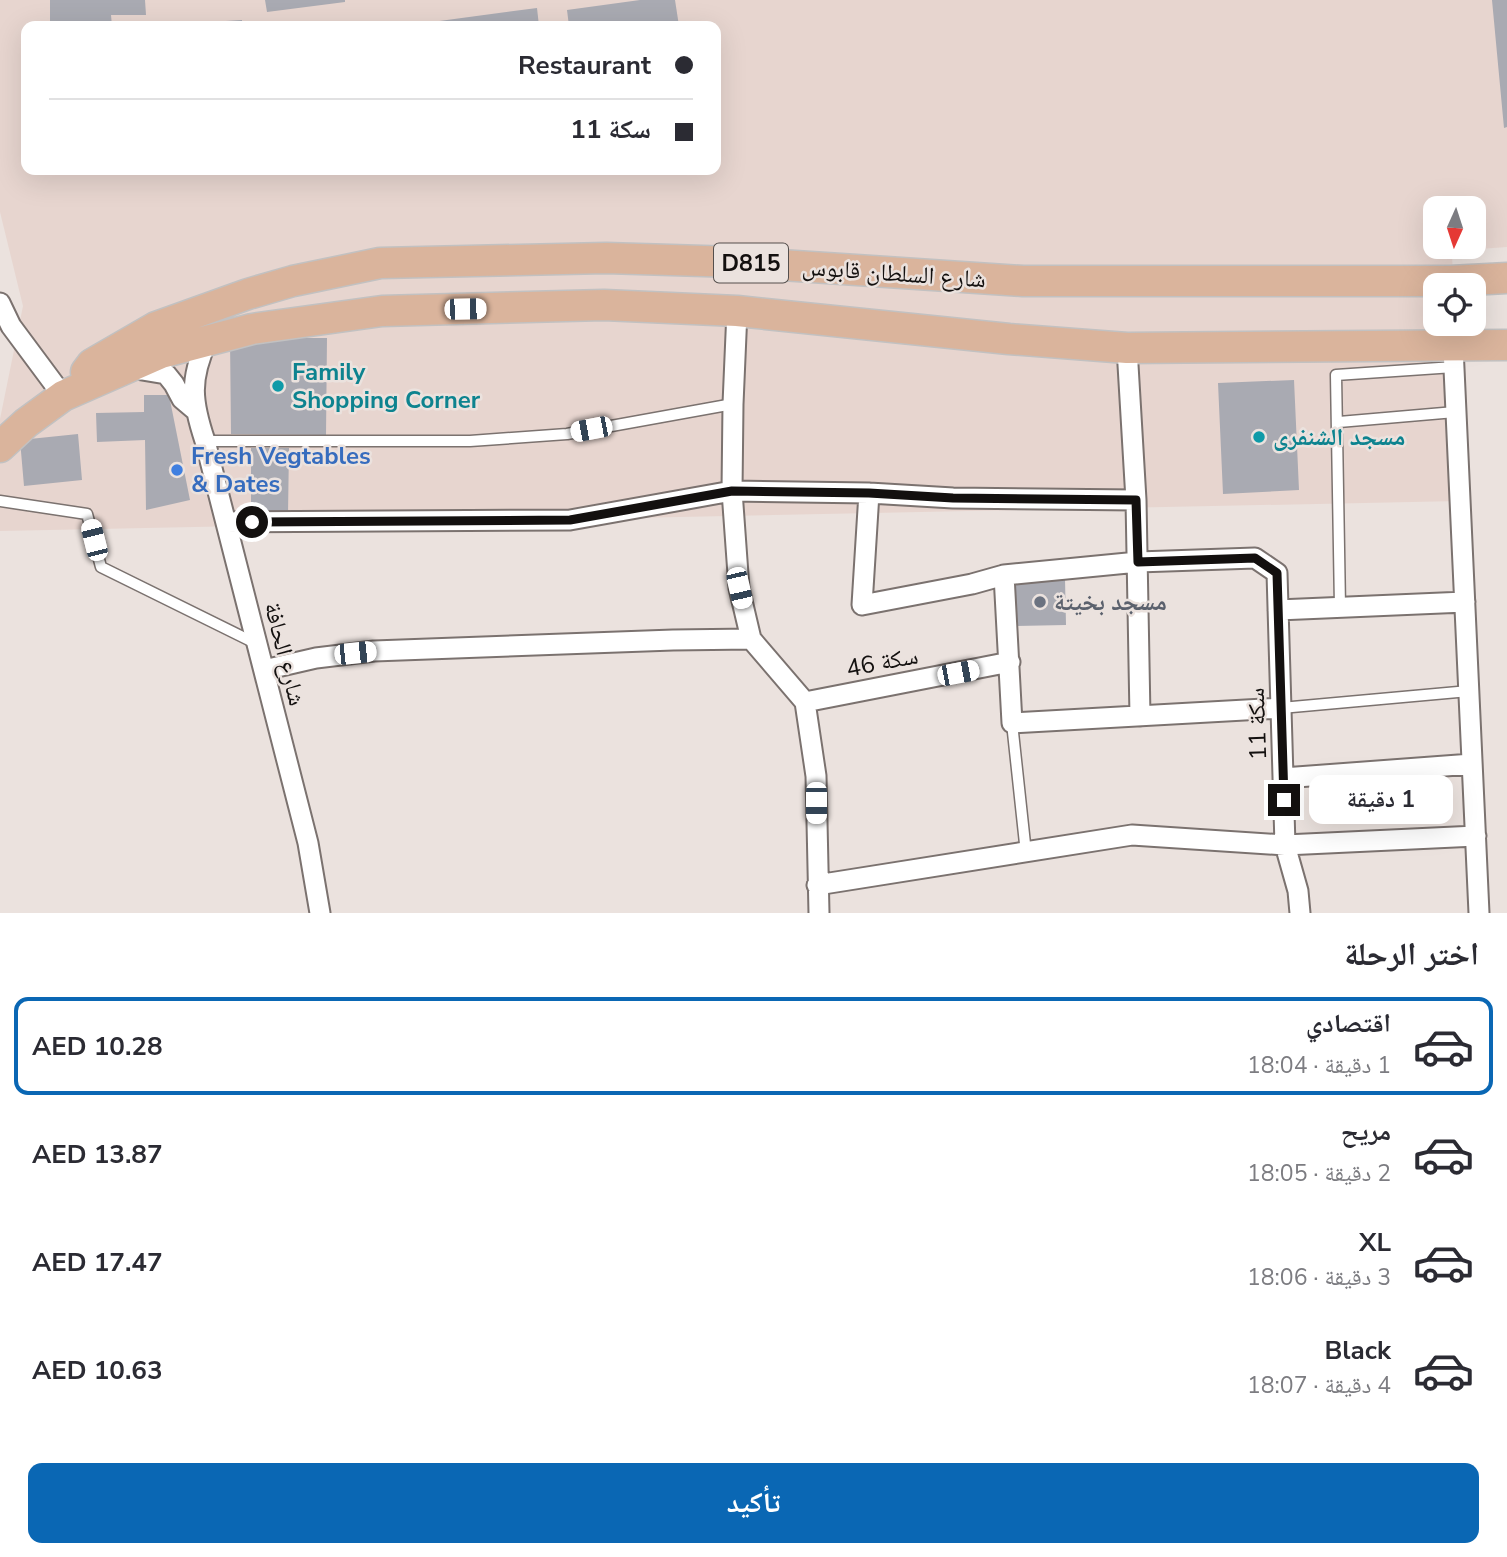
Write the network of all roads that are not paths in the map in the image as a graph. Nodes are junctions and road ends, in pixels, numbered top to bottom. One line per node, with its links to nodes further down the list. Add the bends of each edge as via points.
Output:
1 (1507, 278): 9 (main road, شارع السلطان قابوس / D815, via 1023,281 606,258 380,263 271,287 156,327 92,364)
2 (0, 303): 9 (street, via 11,326)
3 (737, 311): 4 (main road, شارع السلطان قابوس / D815, via 604,305 382,311 252,329); 6 (main road, شارع السلطان قابوس / D815); 10 (street)
4 (207, 341): 8 (main road, شارع السلطان قابوس / D815); 11 (street, شارع الحافة, via 193,380)
5 (1507, 345): 7 (main road, شارع السلطان قابوس / D815)
6 (1127, 348): 7 (main road, شارع السلطان قابوس / D815); 18 (street)
7 (1454, 357): 12 (street); 13 (lane, via 1336,375)
8 (127, 368): 9 (main road, شارع السلطان قابوس / D815); 11 (street, شارع الحافة, via 166,374)
9 (63, 396): 15 (main road, شارع السلطان قابوس / D815)
10 (733, 404): 14 (lane, via 566,434 470,441); 16 (street)
11 (195, 410): 14 (street, شارع الحافة)
12 (1455, 412): 13 (lane); 23 (street)
13 (1339, 422): 24 (lane)
14 (205, 441): 20 (street, شارع الحافة)
15 (0, 447)
16 (732, 491): 17 (street); 20 (street, via 570,520); 26 (street, via 739,588)
17 (869, 493): 18 (street); 22 (street, via 862,605)
18 (1136, 500): 21 (street)
19 (0, 501): 27 (lane, via 87,514 101,567)
20 (226, 522): 27 (street, شارع الحافة)
21 (1138, 562): 22 (street); 25 (street, سكة 11, via 1255,558 1277,573); 33 (street)
22 (1003, 575): 28 (street)
23 (1465, 602): 24 (street); 30 (street)
24 (1340, 607): 25 (street)
25 (1278, 610): 32 (street, سكة 11)
26 (751, 639): 29 (street, via 374,651); 31 (street)
27 (257, 644): 29 (street, شارع الحافة)
28 (1010, 663): 31 (street, سكة 46); 34 (street)
29 (264, 670): 41 (street, شارع الحافة, via 308,843)
30 (1469, 691): 32 (lane); 35 (street)
31 (805, 702): 40 (street, via 816,776)
32 (1281, 708): 33 (street); 36 (street, سكة 11)
33 (1140, 716): 34 (street)
34 (1012, 723): 39 (lane)
35 (1472, 764): 36 (street); 37 (street)
36 (1283, 778): 38 (street, سكة 11)
37 (1476, 836): 38 (street); 44 (street)
38 (1285, 845): 39 (street, via 1132,835); 43 (street, سكة 11)
39 (1026, 853): 40 (street)
40 (817, 885): 42 (street)
41 (320, 913)
42 (819, 913)
43 (1300, 913)
44 (1479, 913)

